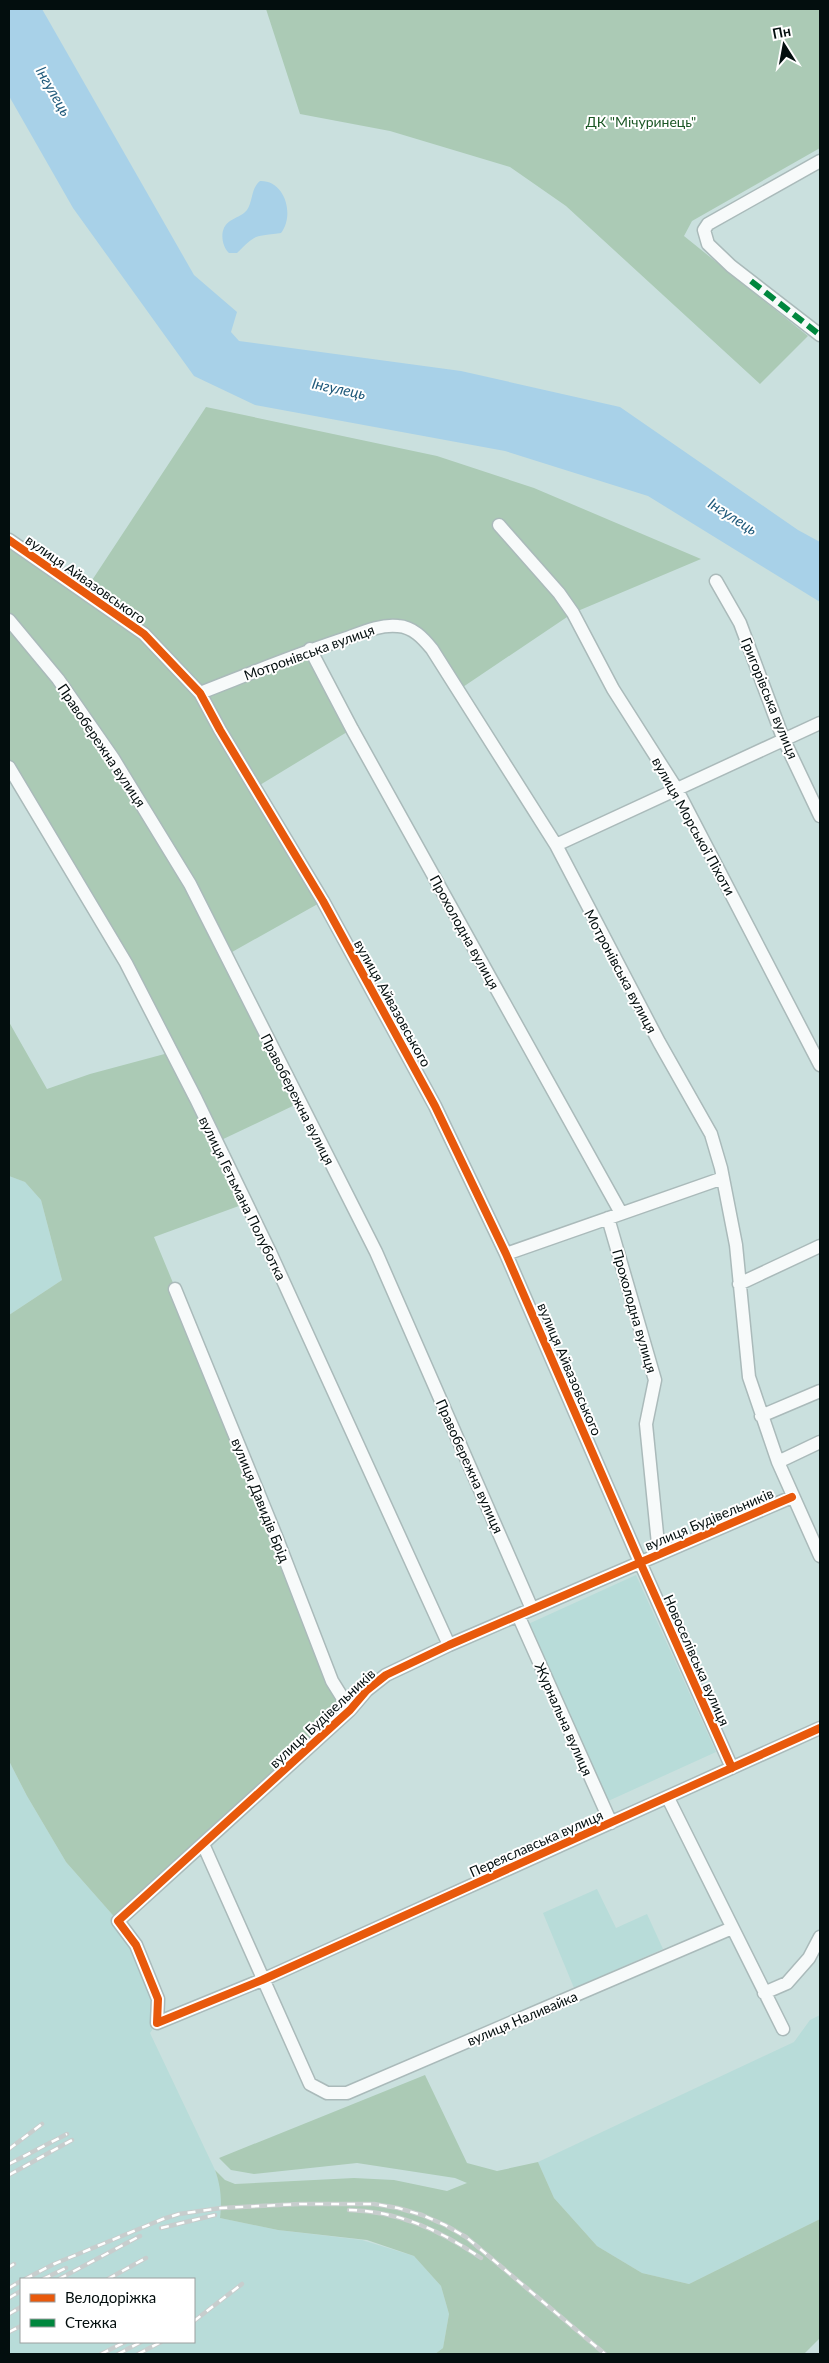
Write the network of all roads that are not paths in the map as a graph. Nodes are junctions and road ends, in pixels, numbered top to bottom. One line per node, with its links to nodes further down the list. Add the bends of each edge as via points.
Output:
1 (820, 160): 2 (street, via 708,224 704,230 708,244 730,266)
2 (820, 335)
3 (498, 525): 12 (street, вулиця Морської Піхоти, via 573,613 614,689)
4 (9, 540): 8 (street, вулиця Айвазовського, via 144,634)
5 (716, 582): 10 (street, Григорівська вулиця, via 740,623)
6 (9, 620): 31 (street, Правобережна вулиця, via 58,679 113,758 190,884 376,1252)
7 (310, 650): 8 (street, Мотронівська вулиця); 14 (street, Мотронівська вулиця, via 382,626 409,628 424,638); 17 (street, Прохолодна вулиця)
8 (200, 693): 20 (street, вулиця Айвазовського, via 323,901 425,1089)
9 (820, 723): 10 (street)
10 (783, 738): 12 (street); 13 (street, Григорівська вулиця)
11 (9, 767): 33 (street, вулиця Гетьмана Полуботка, via 126,963 196,1099 270,1252)
12 (676, 788): 14 (street); 15 (street, вулиця Морської Піхоти)
13 (820, 816)
14 (556, 845): 16 (street, Мотронівська вулиця, via 659,1042 706,1122)
15 (820, 1065)
16 (723, 1178): 17 (street); 21 (street, Мотронівська вулиця, via 736,1245)
17 (620, 1213): 18 (street)
18 (608, 1218): 20 (street); 28 (street, Прохолодна вулиця, via 655,1380 646,1424)
19 (820, 1246): 21 (street)
20 (506, 1254): 30 (street, вулиця Айвазовського)
21 (739, 1284): 24 (street, Мотронівська вулиця, via 749,1377)
22 (175, 1289): 34 (street, вулиця Давидів Брід, via 332,1682)
23 (820, 1391): 24 (street)
24 (760, 1416): 26 (street, Мотронівська вулиця)
25 (820, 1442): 26 (street)
26 (778, 1462): 27 (street, Мотронівська вулиця)
27 (792, 1497): 28 (street, вулиця Будівельників); 29 (street, Мотронівська вулиця)
28 (659, 1554): 30 (street, вулиця Будівельників)
29 (820, 1554)
30 (640, 1562): 31 (street, вулиця Будівельників); 36 (street, Новоселівська вулиця)
31 (532, 1609): 32 (street, вулиця Будівельників)
32 (518, 1615): 33 (street, вулиця Будівельників); 38 (street, Журнальна вулиця)
33 (448, 1645): 34 (street, вулиця Будівельників, via 386,1675)
34 (350, 1710): 39 (street, вулиця Будівельників)
35 (820, 1728): 36 (street, Переяславська вулиця)
36 (732, 1768): 37 (street, Переяславська вулиця)
37 (668, 1798): 38 (street, Переяславська вулиця); 40 (street)
38 (611, 1824): 42 (street, Переяславська вулиця)
39 (203, 1844): 42 (street); 44 (street, вулиця Будівельників, via 118,1921 136,1944 158,1999)
40 (732, 1928): 42 (street, вулиця Наливайка, via 347,2093 328,2092 310,2084); 43 (street)
41 (820, 1938): 43 (street, via 809,1958 787,1983)
42 (262, 1980): 44 (street, Переяславська вулиця)
43 (764, 1993): 45 (street)
44 (157, 2023)
45 (782, 2030)

